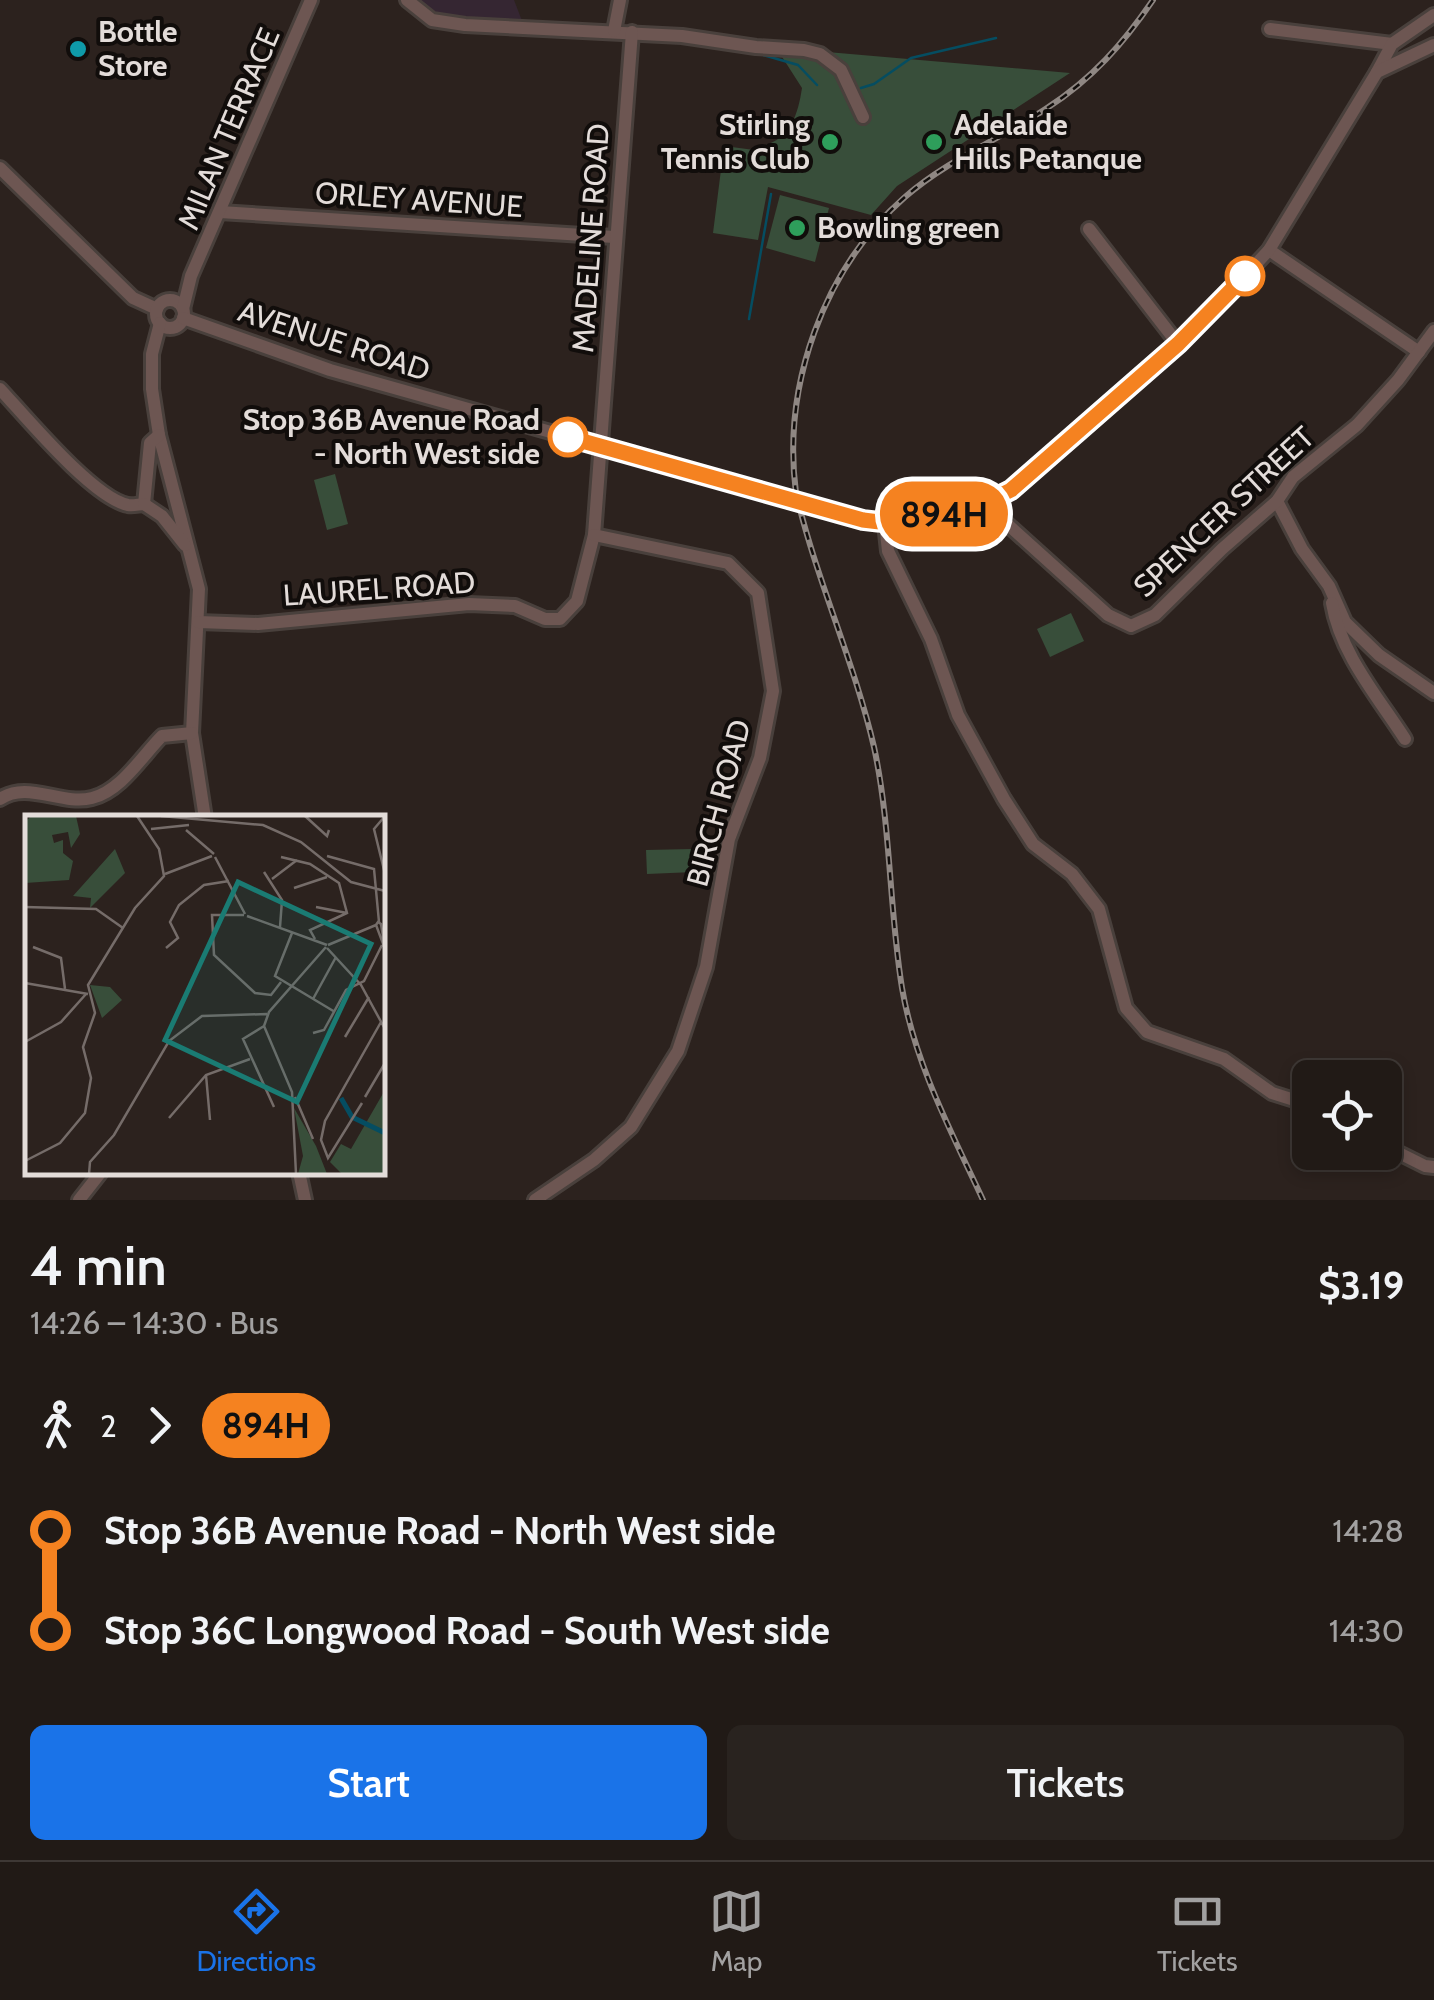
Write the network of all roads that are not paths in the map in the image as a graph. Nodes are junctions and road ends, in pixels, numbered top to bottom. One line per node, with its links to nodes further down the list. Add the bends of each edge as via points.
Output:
1 (312, 0): 13 (street, MILAN TERRACE)
2 (408, 0): 6 (street, via 432,20 465,25)
3 (620, 0): 6 (street)
4 (1434, 15): 8 (street)
5 (1270, 29): 8 (street)
6 (614, 31): 7 (street)
7 (632, 32): 11 (street, via 820,54 847,78); 15 (street, MADELINE ROAD)
8 (1392, 44): 10 (street, AVENUE ROAD)
9 (1434, 46): 10 (street)
10 (1377, 72): 16 (street, AVENUE ROAD)
11 (862, 117)
12 (0, 168): 17 (street, AVENUE ROAD, via 133,298)
13 (220, 212): 15 (street, ORLEY AVENUE); 17 (street, MILAN TERRACE)
14 (1089, 229): 19 (street)
15 (614, 238): 23 (street, MADELINE ROAD)
16 (1270, 250): 19 (street, AVENUE ROAD); 20 (street)
17 (171, 315): 22 (street, MILAN TERRACE, via 152,373); 23 (street, AVENUE ROAD, via 330,370)
18 (1434, 331): 20 (street, SPENCER STREET)
19 (1178, 344): 26 (street, AVENUE ROAD, via 1034,472)
20 (1420, 352): 24 (street, SPENCER STREET, via 1357,424 1293,477)
21 (0, 389): 25 (street, via 75,469 111,497)
22 (159, 434): 25 (street, via 150,444); 29 (street)
23 (602, 447): 27 (street, AVENUE ROAD, bridge); 28 (street, LAUREL ROAD)
24 (1277, 501): 26 (street, SPENCER STREET, via 1155,615 1131,626 1108,615); 30 (street)
25 (144, 504): 29 (street)
26 (985, 504): 27 (street, AVENUE ROAD)
27 (885, 523): 37 (street, via 888,551 931,639 958,715 1004,799 1033,844 1072,874 1100,910 1126,1008 1146,1032 1224,1060)
28 (594, 535): 31 (street, LAUREL ROAD, via 577,600 560,620 515,606 469,604 258,624); 44 (street, BIRCH ROAD, via 728,563 758,593 772,691 760,758 730,838 706,967 678,1051 631,1127)
29 (190, 550): 31 (street)
30 (1329, 586): 32 (street, via 1345,622); 34 (street, via 1336,627)
31 (198, 622): 33 (street)
32 (1434, 693)
33 (192, 733): 35 (street, via 162,736 116,786 93,798 20,793); 36 (street)
34 (1406, 739)
35 (0, 799)
36 (204, 815)
37 (1292, 1099)
38 (1402, 1154): 39 (street)
39 (1434, 1168)
40 (99, 1175): 42 (street)
41 (300, 1175): 43 (street)
42 (79, 1200)
43 (304, 1200)
44 (535, 1200)

